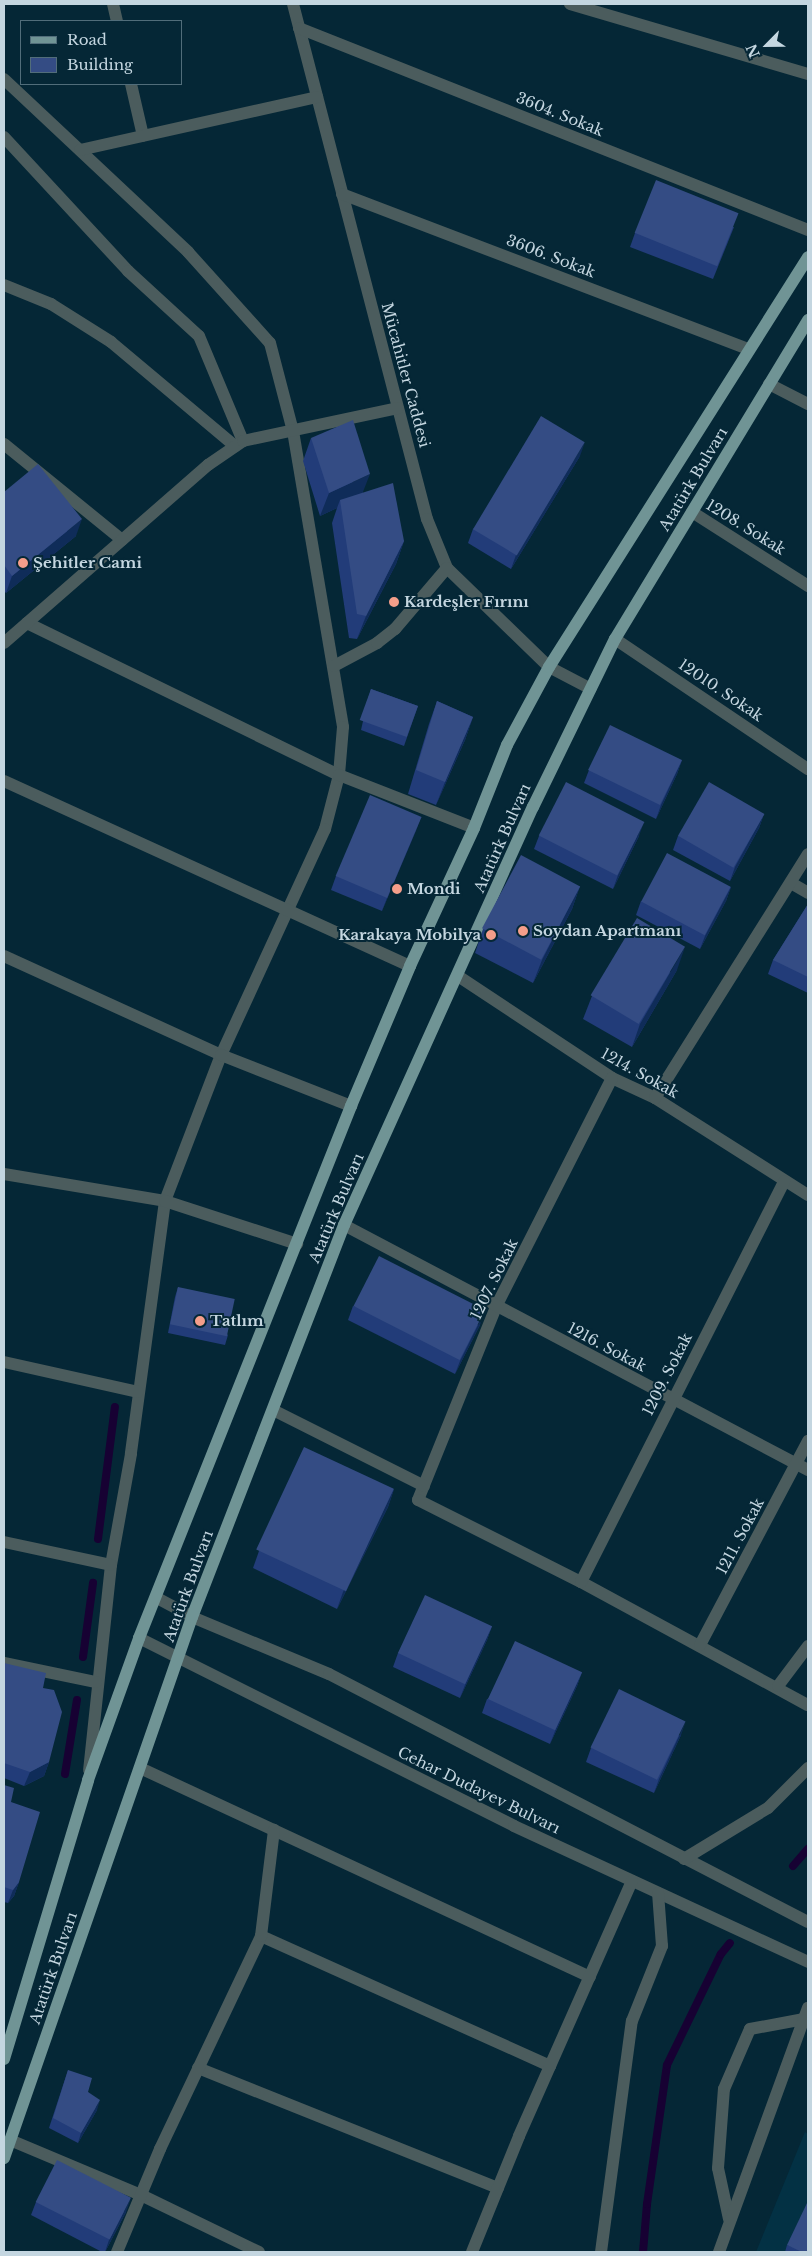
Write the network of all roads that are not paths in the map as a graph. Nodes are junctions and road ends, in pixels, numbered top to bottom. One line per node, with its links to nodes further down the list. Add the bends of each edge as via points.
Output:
1 (113, 4): 4 (street)
2 (293, 4): 5 (street, Mücahitler Caddesi)
3 (570, 4): 6 (street)
4 (117, 20)
5 (299, 28): 9 (street, Mücahitler Caddesi); 14 (street, 3604. Sokak)
6 (808, 74)
7 (4, 79): 12 (street)
8 (131, 85): 10 (street)
9 (317, 97): 10 (street); 13 (street, Mücahitler Caddesi)
10 (143, 136): 12 (street)
11 (4, 137): 24 (street, via 128,271 199,336)
12 (80, 150): 22 (street, via 188,252 270,343)
13 (342, 194): 18 (street, 3606. Sokak); 21 (street, Mücahitler Caddesi)
14 (808, 230)
15 (808, 257): 18 (main road, Atatürk Bulvarı)
16 (4, 285): 24 (street, via 51,304 111,342)
17 (808, 320): 19 (main road, Atatürk Bulvarı)
18 (748, 349): 33 (main road, Atatürk Bulvarı)
19 (769, 384): 20 (street); 25 (main road, Atatürk Bulvarı)
20 (808, 404)
21 (398, 408): 22 (street); 27 (street, Mücahitler Caddesi, via 427,519)
22 (293, 430): 24 (street); 32 (street)
23 (4, 444): 26 (street)
24 (239, 444): 26 (street, via 208,465)
25 (692, 512): 28 (street, 1208. Sokak); 30 (main road, Atatürk Bulvarı)
26 (122, 540): 29 (street)
27 (447, 568): 32 (street, via 396,629); 33 (street, Mücahitler Caddesi)
28 (808, 586)
29 (27, 623): 31 (street); 36 (street)
30 (615, 639): 34 (main road, Atatürk Bulvarı); 35 (street, 12010. Sokak)
31 (4, 643)
32 (334, 666): 36 (street, via 343,726)
33 (549, 667): 34 (street, Mücahitler Caddesi); 38 (main road, Atatürk Bulvarı, via 507,745)
34 (591, 689): 45 (main road, Atatürk Bulvarı, via 533,807)
35 (808, 769)
36 (339, 774): 38 (street); 42 (street, via 324,829)
37 (4, 781): 42 (street)
38 (474, 828): 44 (main road, Atatürk Bulvarı)
39 (808, 854): 40 (street)
40 (792, 883): 41 (street); 48 (street)
41 (808, 893)
42 (284, 911): 44 (street); 46 (street)
43 (4, 956): 46 (street)
44 (410, 966): 49 (main road, Atatürk Bulvarı)
45 (458, 976): 47 (street, 1214. Sokak); 54 (main road, Atatürk Bulvarı)
46 (220, 1055): 49 (street); 53 (street)
47 (612, 1078): 48 (street, 1214. Sokak); 56 (street, 1207. Sokak)
48 (655, 1098): 51 (street, 1214. Sokak)
49 (351, 1106): 55 (main road, Atatürk Bulvarı)
50 (4, 1174): 53 (street)
51 (784, 1181): 52 (street, 1214. Sokak); 59 (street, 1209. Sokak)
52 (808, 1195)
53 (165, 1201): 55 (street); 58 (street)
54 (344, 1225): 56 (street, 1216. Sokak); 60 (main road, Atatürk Bulvarı)
55 (297, 1244): 67 (main road, Atatürk Bulvarı)
56 (496, 1307): 59 (street, 1216. Sokak); 63 (street, 1207. Sokak)
57 (4, 1362): 58 (street)
58 (138, 1392): 65 (street, via 131,1454)
59 (672, 1399): 62 (street, 1216. Sokak); 66 (street, 1209. Sokak)
60 (273, 1410): 63 (street); 68 (main road, Atatürk Bulvarı)
61 (808, 1442): 62 (street, 1211. Sokak)
62 (803, 1467): 70 (street, 1211. Sokak)
63 (424, 1486): 66 (street, 1207. Sokak, via 418,1500)
64 (4, 1542): 65 (street)
65 (110, 1565): 74 (street)
66 (581, 1582): 70 (street)
67 (157, 1598): 68 (street, Cehar Dudayev Bulvarı); 69 (main road, Atatürk Bulvarı)
68 (192, 1617): 72 (main road, Atatürk Bulvarı); 81 (street, Cehar Dudayev Bulvarı, via 329,1674)
69 (140, 1638): 72 (street, Cehar Dudayev Bulvarı); 79 (main road, Atatürk Bulvarı)
70 (700, 1645): 75 (street)
71 (808, 1646): 75 (street)
72 (179, 1660): 77 (main road, Atatürk Bulvarı); 82 (street, Cehar Dudayev Bulvarı)
73 (4, 1663): 74 (street)
74 (96, 1682): 79 (street)
75 (778, 1686): 76 (street)
76 (808, 1705)
77 (140, 1768): 80 (street); 92 (main road, Atatürk Bulvarı)
78 (808, 1768): 81 (street, via 768,1808)
79 (88, 1780): 89 (main road, Atatürk Bulvarı)
80 (274, 1830): 85 (street); 87 (street)
81 (684, 1859): 84 (street, Cehar Dudayev Bulvarı)
82 (632, 1881): 83 (street, Cehar Dudayev Bulvarı); 87 (street)
83 (658, 1892): 86 (street, Cehar Dudayev Bulvarı); 100 (street, via 662,1946 632,2021)
84 (808, 1922)
85 (261, 1936): 90 (street); 91 (street)
86 (808, 1962)
87 (590, 1977): 90 (street)
88 (806, 2013): 96 (street); 96 (street, via 750,2029 724,2090 718,2168)
89 (4, 2059)
90 (550, 2066): 94 (street)
91 (198, 2068): 94 (street); 95 (street)
92 (10, 2140): 93 (main road, Atatürk Bulvarı); 95 (street)
93 (4, 2158)
94 (498, 2188): 99 (street)
95 (141, 2195): 97 (street); 98 (street)
96 (729, 2219): 101 (street)
97 (117, 2252)
98 (259, 2252)
99 (472, 2252)
100 (601, 2252)
101 (719, 2252)

